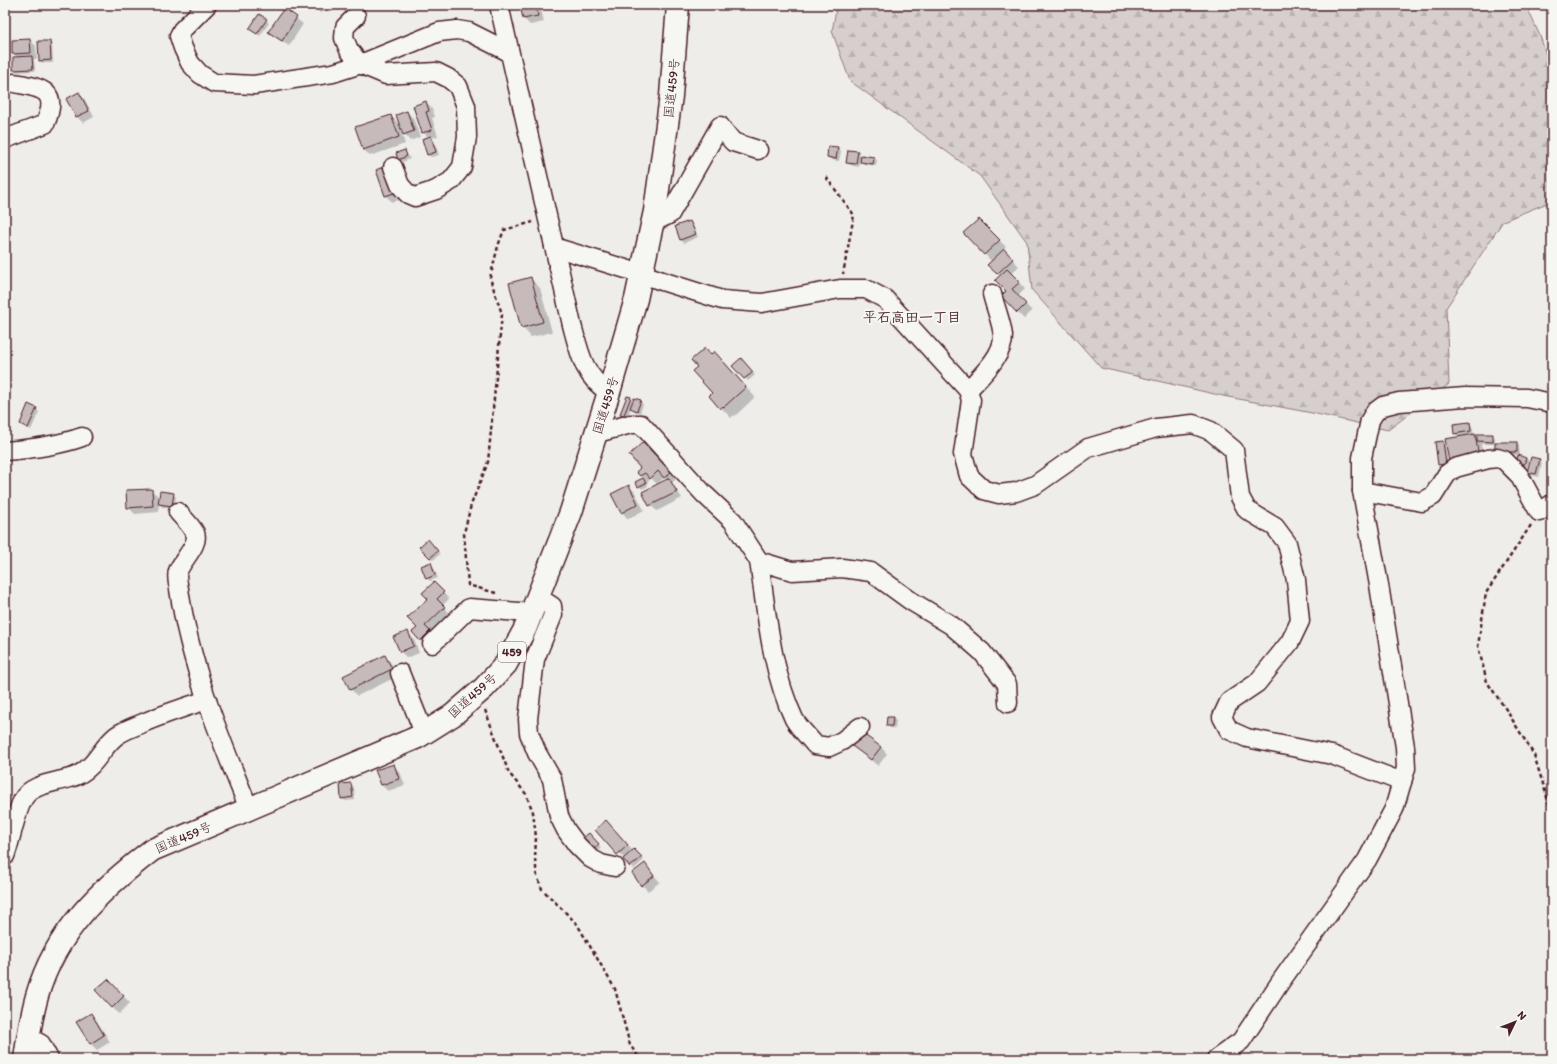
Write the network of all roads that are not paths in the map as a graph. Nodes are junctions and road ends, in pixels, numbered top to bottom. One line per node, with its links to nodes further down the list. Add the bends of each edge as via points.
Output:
1 (207, 5): 6 (street, via 179,36 190,62 200,74 214,83 254,86 333,72)
2 (499, 5): 5 (street)
3 (678, 5): 11 (highway, 国道459号 / 459, via 671,96)
4 (356, 16): 6 (street, via 345,27 344,38 349,50)
5 (509, 52): 6 (street, via 469,32 457,30 439,32); 12 (street)
6 (360, 64): 10 (street, via 386,75 436,72 458,86 466,106 467,138 462,167 450,180 436,190 415,197 408,194 400,185)
7 (14, 83): 8 (street, via 39,88 47,94 52,106 45,124)
8 (5, 139)
9 (758, 150): 11 (street, via 733,142 720,126 670,214)
10 (393, 167)
11 (652, 223): 13 (highway, 国道459号 / 459)
12 (554, 247): 13 (street); 16 (street, via 580,357 589,374 599,386)
13 (642, 274): 15 (street, via 722,300 762,303 840,289 866,289 885,299); 16 (highway, 国道459号 / 459)
14 (992, 294): 15 (street, via 1003,336 1001,348)
15 (968, 390): 32 (street, via 971,400 963,454 969,476 984,490 1000,494 1016,492 1034,485 1088,448 1156,428 1193,424 1211,431 1234,450 1240,497 1247,510 1275,527 1287,543 1296,580 1300,621 1290,642 1257,683 1229,702 1222,717 1229,730 1247,738 1332,755)
16 (609, 392): 18 (highway, 国道459号 / 459)
17 (1552, 403): 21 (street, via 1527,398 1465,397 1399,402 1383,406 1370,420 1362,458)
18 (596, 433): 24 (street, via 641,424 704,494 733,520); 25 (highway, 国道459号 / 459, via 571,512)
19 (82, 437): 20 (street, via 31,449)
20 (5, 451)
21 (1362, 491): 22 (street, via 1422,502 1433,496 1455,468 1488,458 1497,458 1504,460); 32 (street, via 1380,586 1405,747 1406,768)
22 (1546, 508)
23 (178, 512): 28 (street, via 195,533 196,538 178,572 186,630)
24 (759, 561): 29 (street, via 792,571 842,568 871,572 911,601 951,625 982,652 1006,684); 30 (street, via 770,642 779,677 795,720 815,745 829,747)
25 (535, 605): 26 (street, via 469,608); 31 (highway, 国道459号 / 459, via 506,664 453,715); 35 (street, via 552,606 552,615 534,659 529,733 552,779 559,816 566,830 590,858)
26 (432, 644)
27 (400, 673): 31 (street)
28 (206, 700): 33 (street); 34 (street, via 122,731 108,743 87,770 32,789 22,802)
29 (1008, 703)
30 (860, 728)
31 (424, 733): 33 (highway, 国道459号 / 459)
32 (1402, 782): 39 (street, via 1394,809 1367,860 1240,1041)
33 (249, 810): 36 (highway, 国道459号 / 459, via 152,850 102,891 67,932 58,947 38,995)
34 (5, 856)
35 (615, 867)
36 (28, 1038): 37 (highway, 国道459号 / 459); 38 (street, via 42,1044)
37 (25, 1059)
38 (49, 1059)
39 (1216, 1059)

